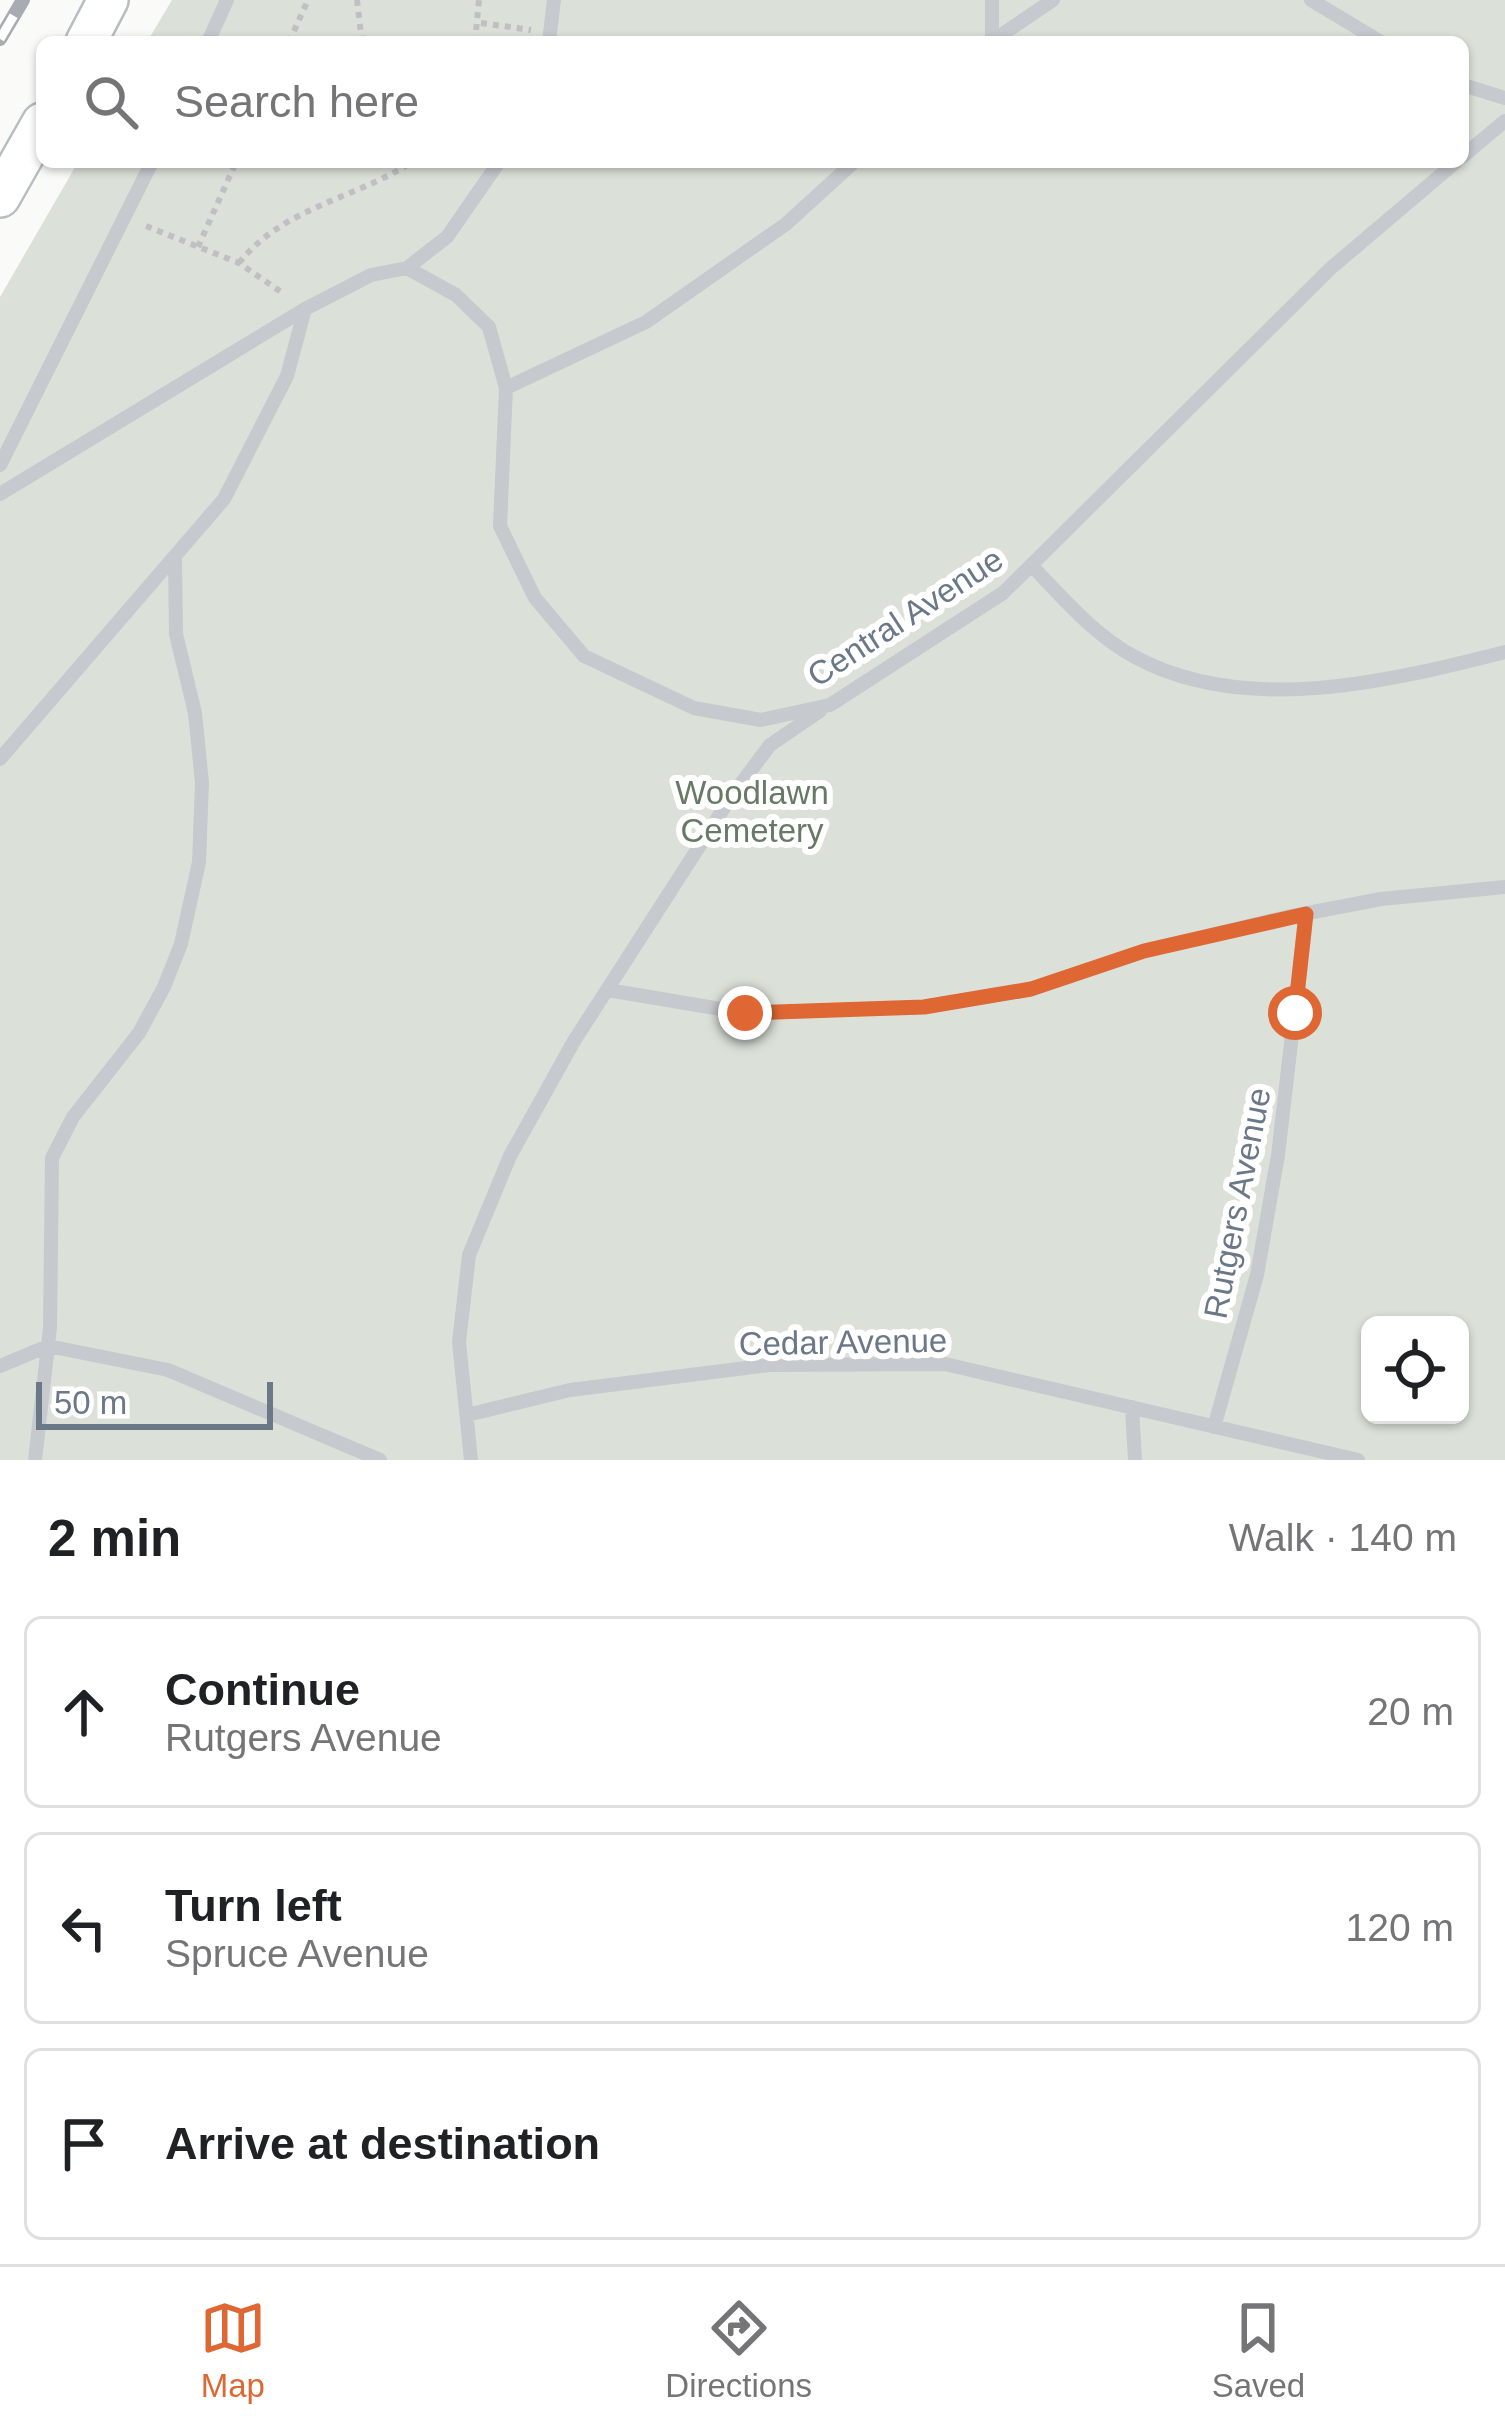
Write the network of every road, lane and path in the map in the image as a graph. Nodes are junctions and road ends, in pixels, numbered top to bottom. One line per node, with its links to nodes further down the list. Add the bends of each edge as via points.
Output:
1 (108, 0): 11 (main road)
2 (227, 0): 12 (lane)
3 (308, 0): 13 (path)
4 (357, 0): 14 (path)
5 (479, 0): 10 (path)
6 (554, 0): 17 (lane)
7 (992, 0): 18 (lane)
8 (1053, 0): 19 (lane)
9 (1311, 0): 20 (lane)
10 (481, 23): 15 (path); 16 (path)
11 (89, 36)
12 (211, 36)
13 (293, 36)
14 (361, 36)
15 (477, 36)
16 (541, 36)
17 (550, 36)
18 (992, 36)
19 (1001, 36)
20 (1371, 36)
21 (1469, 87): 22 (lane)
22 (1505, 98)
23 (1505, 121): 25 (lane, Central Avenue)
24 (36, 134): 32 (main road)
25 (1469, 151)
26 (149, 168): 39 (lane)
27 (233, 168): 34 (path)
28 (398, 168): 35 (path, via 257,241)
29 (495, 168): 36 (lane, via 447,238)
30 (847, 168): 38 (lane, via 786,224 646,322)
31 (1449, 168): 42 (lane, Central Avenue, via 1331,268)
32 (0, 197)
33 (158, 231): 34 (path)
34 (198, 247): 35 (path)
35 (239, 263): 37 (path)
36 (407, 268): 37 (lane, via 371,275); 38 (lane, Central Avenue, via 489,327)
37 (305, 309): 40 (lane); 41 (lane, via 287,376 224,500)
38 (506, 388): 44 (lane, Central Avenue, via 500,526 535,598 584,656 694,708 761,721)
39 (0, 465)
40 (0, 494)
41 (175, 559): 45 (lane); 49 (lane, via 176,634 202,783 199,862 164,987 52,1158)
42 (1032, 566): 43 (lane, via 1089,624 1172,674 1316,687 1432,673); 44 (lane, Central Avenue)
43 (1505, 652)
44 (830, 705): 48 (lane, via 770,745)
45 (0, 760)
46 (1505, 886): 47 (lane)
47 (1306, 914): 48 (lane, via 1144,951 1031,989 924,1007 745,1013); 53 (lane, Rutgers Avenue, via 1279,1155 1257,1276)
48 (608, 990): 52 (lane, via 510,1156 469,1255 459,1342)
49 (48, 1346): 50 (lane); 54 (lane); 55 (lane, via 168,1370)
50 (0, 1366)
51 (1132, 1407): 52 (lane, Cedar Avenue, via 945,1364 770,1365 570,1390); 53 (lane, Cedar Avenue); 57 (lane)
52 (467, 1415): 56 (lane)
53 (1214, 1427): 58 (lane, Cedar Avenue)
54 (35, 1460)
55 (380, 1460)
56 (472, 1460)
57 (1135, 1460)
58 (1358, 1460)

